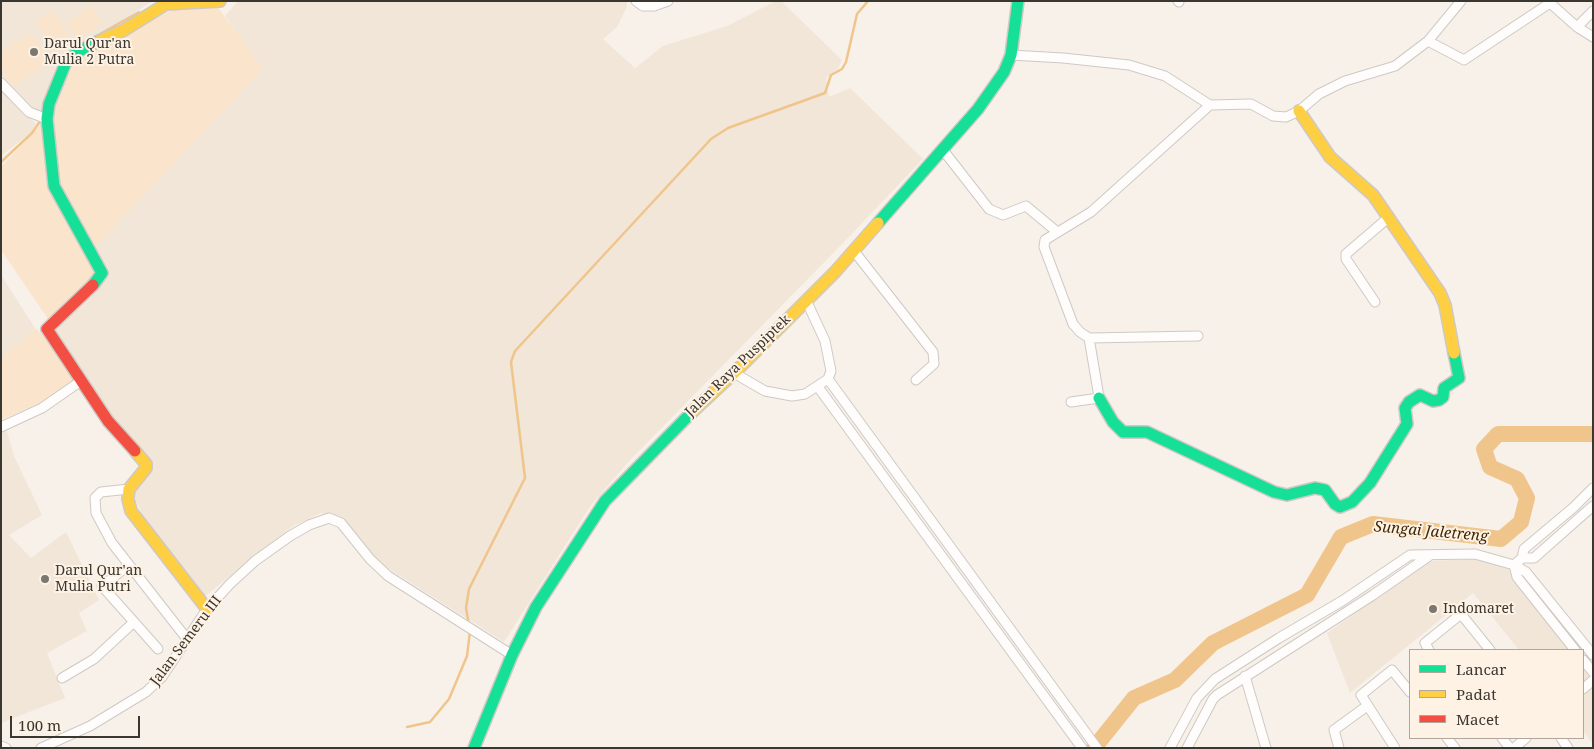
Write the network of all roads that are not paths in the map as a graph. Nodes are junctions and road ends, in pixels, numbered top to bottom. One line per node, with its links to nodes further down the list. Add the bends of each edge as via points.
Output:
1 (220, 1): 14 (street, via 166,4 124,30 79,51 66,62)
2 (636, 1): 3 (street, via 643,6 654,6)
3 (668, 1)
4 (1018, 1): 10 (street, Jalan Raya Puspiptek)
5 (1461, 1): 9 (street)
6 (1593, 11): 7 (street)
7 (1577, 27): 8 (street); 9 (street, via 1550,3 1464,60)
8 (1593, 37)
9 (1428, 41): 13 (street, via 1395,66 1345,81 1319,94)
10 (1011, 55): 12 (street, via 1108,62 1150,70); 15 (street, Jalan Raya Puspiptek, via 1004,72 978,109)
11 (1, 83): 14 (street, via 29,112)
12 (1210, 105): 13 (street, via 1251,104 1281,117); 17 (street, via 1091,212)
13 (1299, 111): 16 (street, via 1330,156 1364,186)
14 (43, 118): 26 (street, via 54,186 102,273 99,280 47,329)
15 (943, 150): 17 (street, via 989,209 1003,215 1026,206); 18 (street, Jalan Raya Puspiptek)
16 (1388, 218): 20 (street, via 1346,254 1346,259); 28 (street, via 1445,305 1460,375 1444,388 1443,397 1439,400 1420,395 1408,402 1405,408 1407,424 1370,483 1347,506 1337,506 1320,488 1287,495 1274,492 1147,432 1122,432 1112,422)
17 (1056, 231): 22 (street, via 1045,240 1044,247 1073,324)
18 (854, 251): 19 (street, Jalan Raya Puspiptek); 25 (street, via 932,352 934,364)
19 (806, 300): 23 (street, Jalan Raya Puspiptek); 24 (street, via 825,340 831,371)
20 (1375, 302)
21 (1198, 336): 22 (street)
22 (1089, 338): 28 (street)
23 (734, 373): 27 (street, via 754,386 779,394 805,394); 49 (street, Jalan Raya Puspiptek, via 605,500 536,607)
24 (828, 379): 27 (street); 65 (street)
25 (916, 380)
26 (81, 381): 30 (street, via 42,408); 32 (street, via 120,437 146,464)
27 (818, 387): 60 (street)
28 (1100, 398): 29 (street)
29 (1071, 402)
30 (1, 426)
31 (1593, 488): 34 (street)
32 (129, 489): 38 (street, via 101,492 95,498 94,506 104,531); 42 (street, via 128,499 135,517)
33 (1593, 506): 35 (street)
34 (1574, 507): 35 (street); 37 (street, via 1524,549)
35 (1584, 516): 37 (street, via 1534,558)
36 (1429, 556): 39 (street, via 1476,554); 40 (street, via 1410,555); 41 (street)
37 (1522, 558): 39 (street)
38 (130, 565): 43 (street, via 102,586); 44 (street)
39 (1514, 565): 48 (street, via 1517,577); 50 (street, via 1526,572)
40 (1365, 585): 41 (street); 66 (street, via 1215,679 1197,698)
41 (1374, 595): 53 (street)
42 (207, 609): 44 (street, Jalan Semeru III); 49 (street, Jalan Semeru III, via 255,561 309,524 329,518 341,523 388,576)
43 (134, 622): 45 (street); 54 (street, via 94,660)
44 (188, 639): 63 (street, Jalan Semeru III, via 162,677 146,692 90,726)
45 (158, 649)
46 (1428, 649): 47 (street, via 1425,643 1461,614)
47 (1489, 649)
48 (1574, 649)
49 (512, 655): 64 (street, Jalan Raya Puspiptek)
50 (1593, 655)
51 (1584, 661): 52 (street)
52 (1593, 672)
53 (1245, 676): 67 (street, via 1213,699); 68 (street)
54 (62, 678)
55 (1409, 691): 56 (street, via 1391,670 1361,694)
56 (1367, 706): 61 (street); 69 (street, via 1334,730)
57 (1503, 739): 70 (street)
58 (1525, 739): 70 (street)
59 (1, 746): 62 (street)
60 (1081, 747)
61 (1394, 747)
62 (6, 748)
63 (41, 748)
64 (474, 748)
65 (1097, 748)
66 (1170, 748)
67 (1187, 748)
68 (1266, 748)
69 (1339, 748)
70 (1512, 748)

